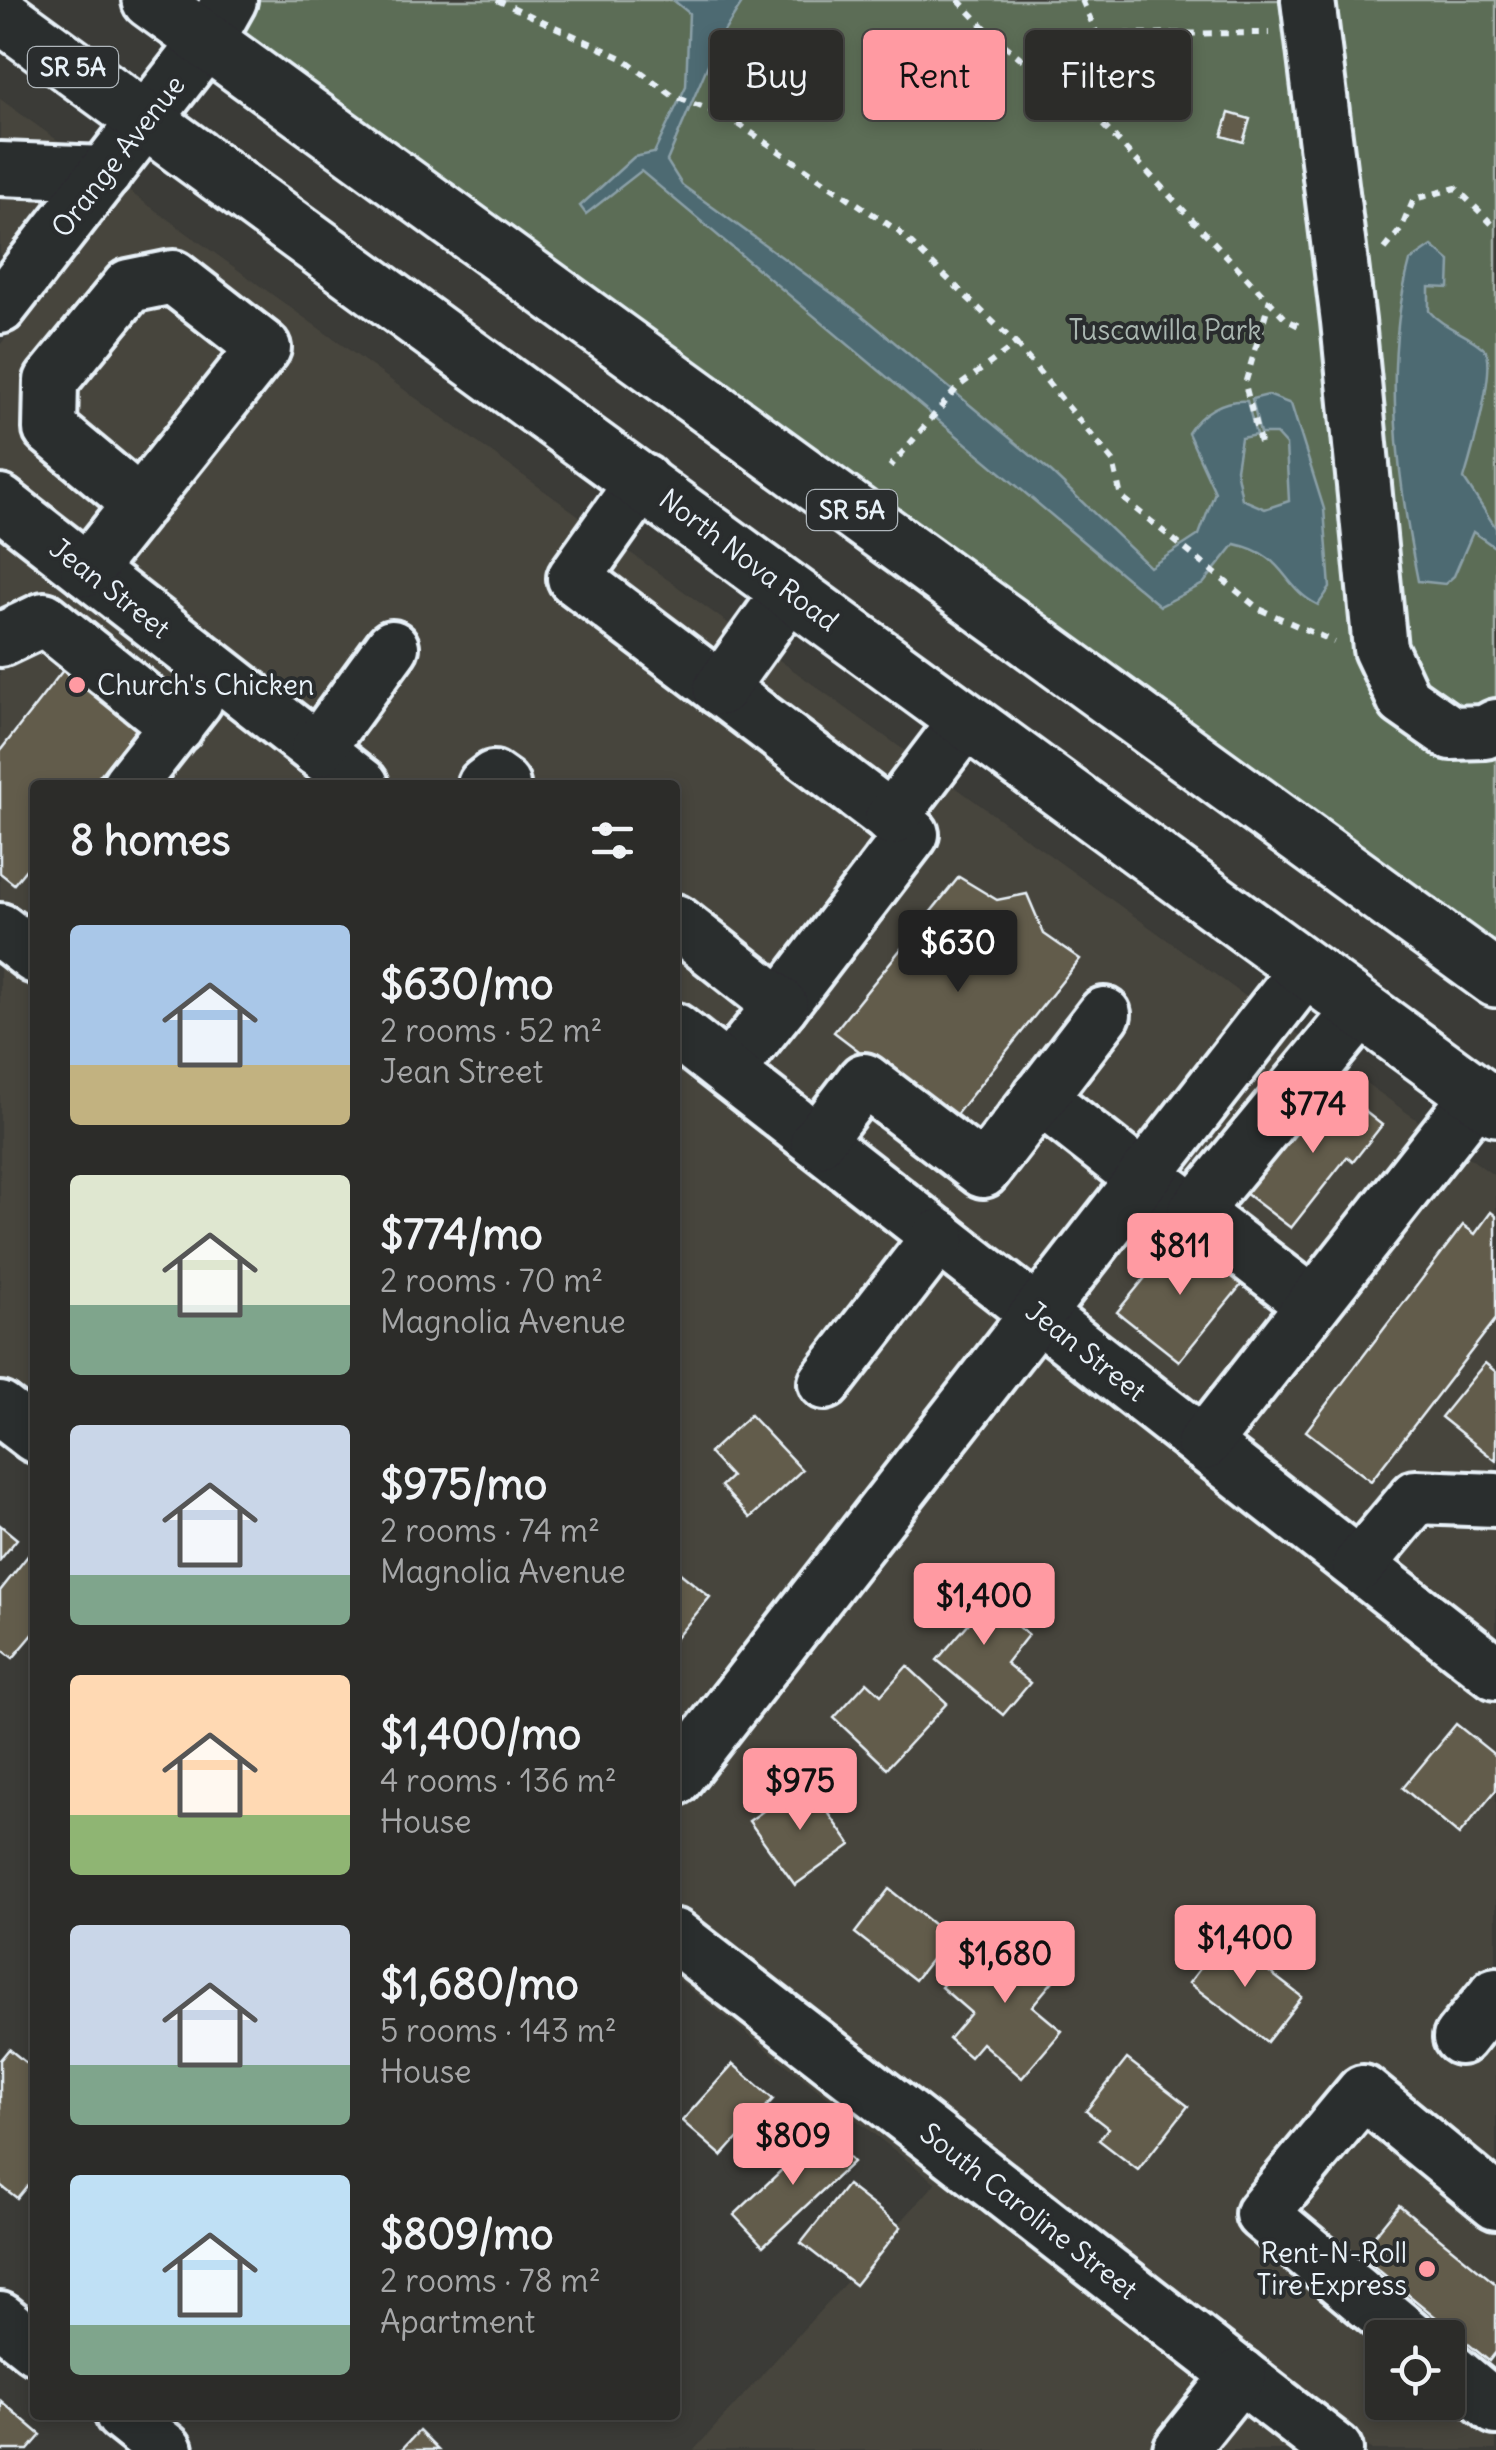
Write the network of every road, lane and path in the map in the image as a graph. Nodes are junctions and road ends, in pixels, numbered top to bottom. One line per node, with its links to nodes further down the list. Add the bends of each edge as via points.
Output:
1 (150, 0): 6 (main road, SR 5A)
2 (497, 0): 15 (path, via 624,58 673,96 728,117 898,232)
3 (958, 0): 12 (path, via 1102,125)
4 (1308, 0): 30 (street, via 1380,650 1404,700 1451,734)
5 (0, 14): 7 (main road, North Nova Road / SR 5A)
6 (218, 20): 7 (street, Orange Avenue); 39 (main road, SR 5A)
7 (146, 120): 9 (street, Orange Avenue); 18 (main road, North Nova Road / SR 5A)
8 (0, 169): 9 (street)
9 (104, 173): 13 (street, Orange Avenue)
10 (1496, 228): 11 (path, via 1456,188 1439,191 1414,198)
11 (1381, 254)
12 (1270, 299): 14 (path, via 1287,320); 16 (path, via 1245,384)
13 (0, 307)
14 (1311, 332)
15 (1016, 344): 17 (path, via 958,386); 24 (path, via 1113,460 1121,497 1259,609)
16 (1260, 443)
17 (890, 467)
18 (643, 481): 22 (main road, North Nova Road / SR 5A); 27 (street, via 574,578)
19 (0, 502): 21 (street, Jean Street)
20 (140, 504): 21 (street)
21 (87, 570): 26 (street, Jean Street)
22 (790, 591): 27 (street); 28 (main road, North Nova Road / SR 5A)
23 (0, 640): 29 (street, via 44,619)
24 (1348, 646)
25 (392, 647): 31 (street)
26 (218, 672): 29 (street); 31 (street, Jean Street)
27 (720, 688): 34 (street)
28 (966, 720): 34 (street); 38 (main road, North Nova Road / SR 5A)
29 (177, 726): 32 (street)
30 (1496, 726)
31 (317, 750): 33 (street, Jean Street)
32 (132, 780)
33 (356, 780)
34 (891, 819): 40 (street, via 912,834)
35 (680, 925): 40 (street)
36 (0, 930): 37 (street)
37 (30, 952)
38 (1306, 969): 41 (main road, North Nova Road / SR 5A); 49 (street)
39 (1496, 979)
40 (781, 1005): 44 (street)
41 (1361, 1010): 46 (main road, North Nova Road / SR 5A); 50 (street)
42 (1104, 1014): 45 (street)
43 (680, 1034): 44 (street, Jean Street)
44 (728, 1071): 47 (street, Jean Street)
45 (1039, 1097): 48 (street); 49 (street)
46 (1487, 1102): 52 (street)
47 (817, 1142): 48 (street, via 864,1080); 51 (street, Jean Street)
48 (982, 1170): 51 (street)
49 (1145, 1177): 50 (street); 53 (street)
50 (1194, 1212): 52 (street)
51 (936, 1234): 53 (street, Jean Street); 54 (street)
52 (1313, 1304): 57 (street)
53 (1037, 1314): 57 (street, Jean Street); 61 (street)
54 (825, 1382)
55 (0, 1409): 56 (street)
56 (30, 1432)
57 (1203, 1444): 59 (street, Jean Street)
58 (1496, 1500): 59 (street, via 1416,1496)
59 (1359, 1566): 60 (street, Jean Street)
60 (1495, 1669)
61 (680, 1772)
62 (680, 1940): 69 (street, South Caroline Street)
63 (1496, 1994): 64 (street)
64 (1460, 2038)
65 (1496, 2202): 67 (street, via 1363,2092 1262,2214)
66 (0, 2319): 68 (street)
67 (1389, 2320)
68 (30, 2343)
69 (1240, 2375): 72 (street); 73 (street, South Caroline Street)
70 (1465, 2382): 71 (street)
71 (1496, 2408)
72 (1180, 2450)
73 (1336, 2450)

